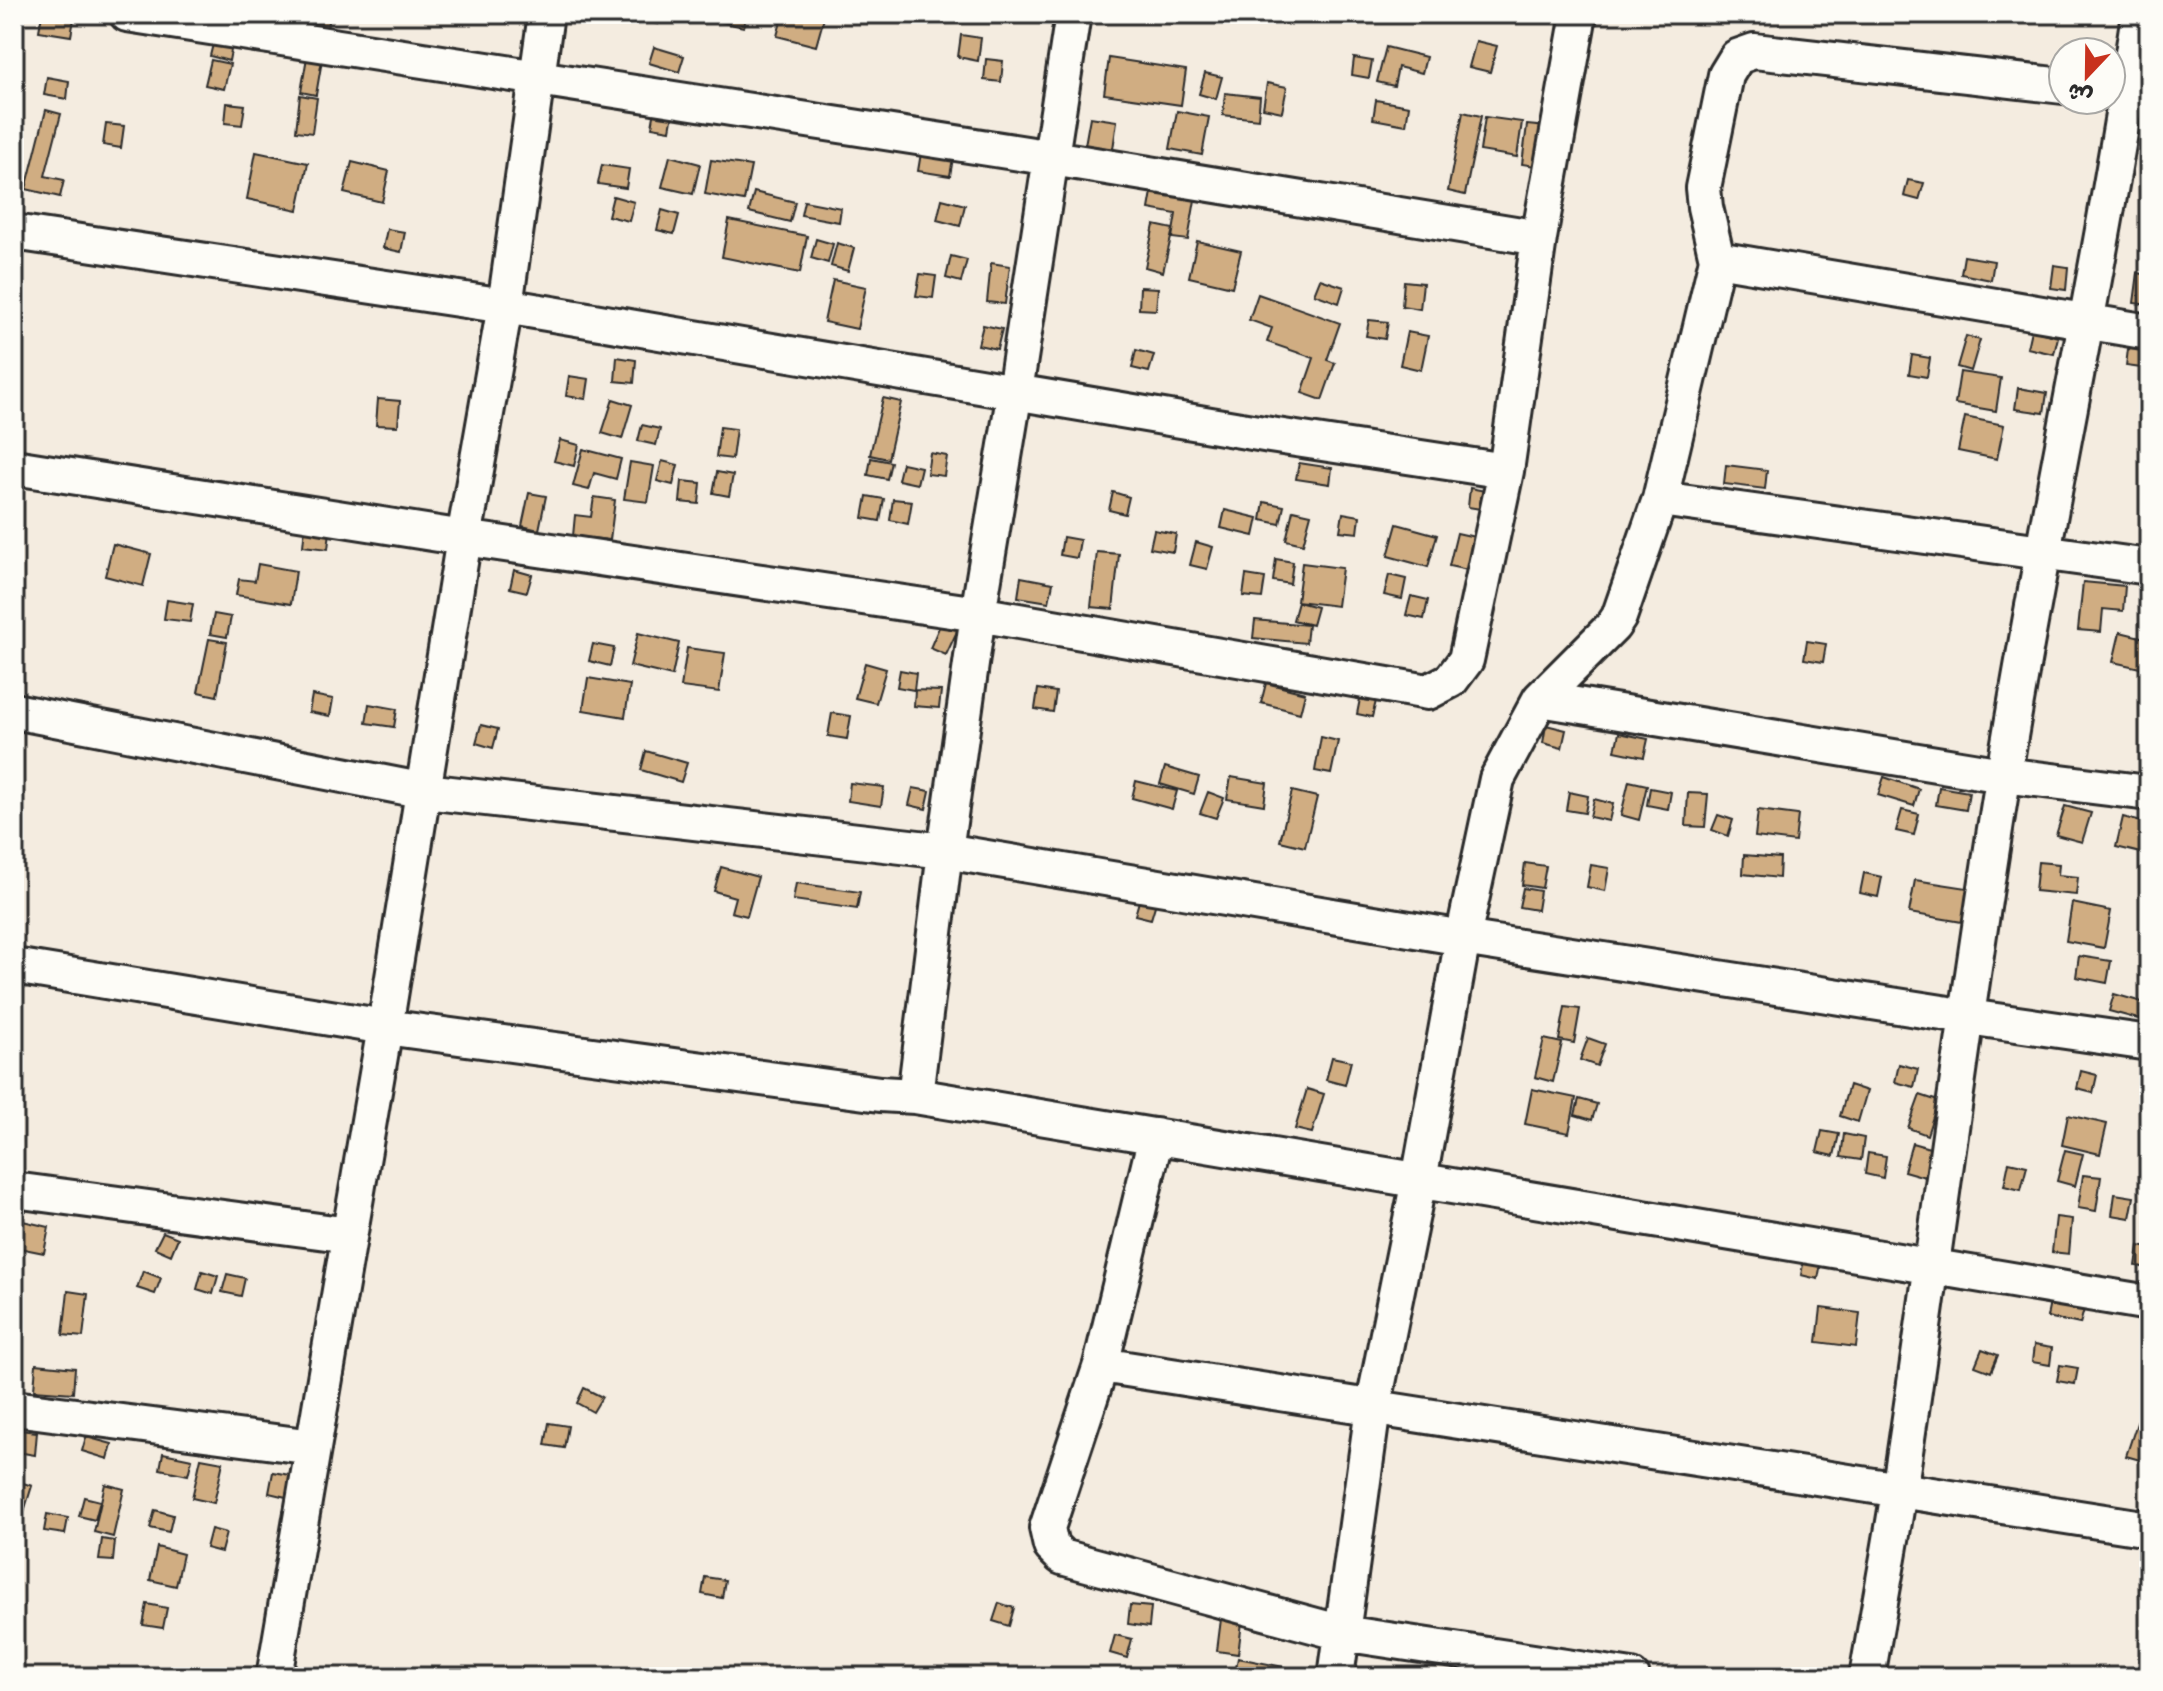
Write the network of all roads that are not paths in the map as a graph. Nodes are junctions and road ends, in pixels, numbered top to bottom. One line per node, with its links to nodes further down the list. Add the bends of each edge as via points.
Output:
1 (127, 14): 6 (street)
2 (546, 14): 6 (street)
3 (1073, 14): 9 (street)
4 (1579, 14): 11 (street)
5 (2139, 14): 8 (street)
6 (539, 77): 9 (street); 13 (street)
7 (2047, 84): 12 (street, via 1754,51 1737,57 1726,75 1703,188)
8 (2129, 94): 14 (street)
9 (1052, 158): 11 (street); 16 (street)
10 (14, 232): 13 (street)
11 (1539, 238): 18 (street)
12 (1717, 259): 14 (street); 19 (street)
13 (505, 306): 16 (street); 20 (street)
14 (2087, 323): 15 (street); 21 (street)
15 (2149, 332)
16 (1015, 391): 18 (street); 23 (street)
17 (14, 467): 20 (street)
18 (1506, 471): 23 (street, via 1466,660 1451,680 1428,692)
19 (1660, 499): 21 (street); 24 (street, via 1619,617)
20 (464, 538): 23 (street); 27 (street)
21 (2042, 552): 22 (street); 26 (street)
22 (2149, 567)
23 (978, 614): 29 (street)
24 (1540, 699): 26 (street); 30 (street, via 1497,779)
25 (14, 711): 27 (street)
26 (2003, 775): 28 (street); 32 (street)
27 (425, 791): 29 (street); 33 (street)
28 (2149, 793)
29 (945, 851): 30 (street); 35 (street)
30 (1463, 938): 32 (street); 37 (street)
31 (14, 966): 33 (street)
32 (1968, 1017): 34 (street); 40 (street)
33 (385, 1027): 35 (street); 39 (street)
34 (2149, 1043)
35 (915, 1096): 36 (street)
36 (1156, 1136): 37 (street); 42 (street)
37 (1419, 1180): 40 (street); 44 (street)
38 (14, 1190): 39 (street)
39 (349, 1235): 45 (street)
40 (1932, 1267): 41 (street); 46 (street)
41 (2149, 1303)
42 (1101, 1365): 44 (street); 48 (street, via 1047,1528 1051,1546 1062,1557)
43 (14, 1408): 45 (street)
44 (1373, 1408): 46 (street); 48 (street)
45 (313, 1447): 49 (street)
46 (1899, 1490): 47 (street); 52 (street)
47 (2149, 1529)
48 (1342, 1633): 50 (street); 51 (street)
49 (274, 1677)
50 (1336, 1677)
51 (1632, 1677)
52 (1867, 1677)

